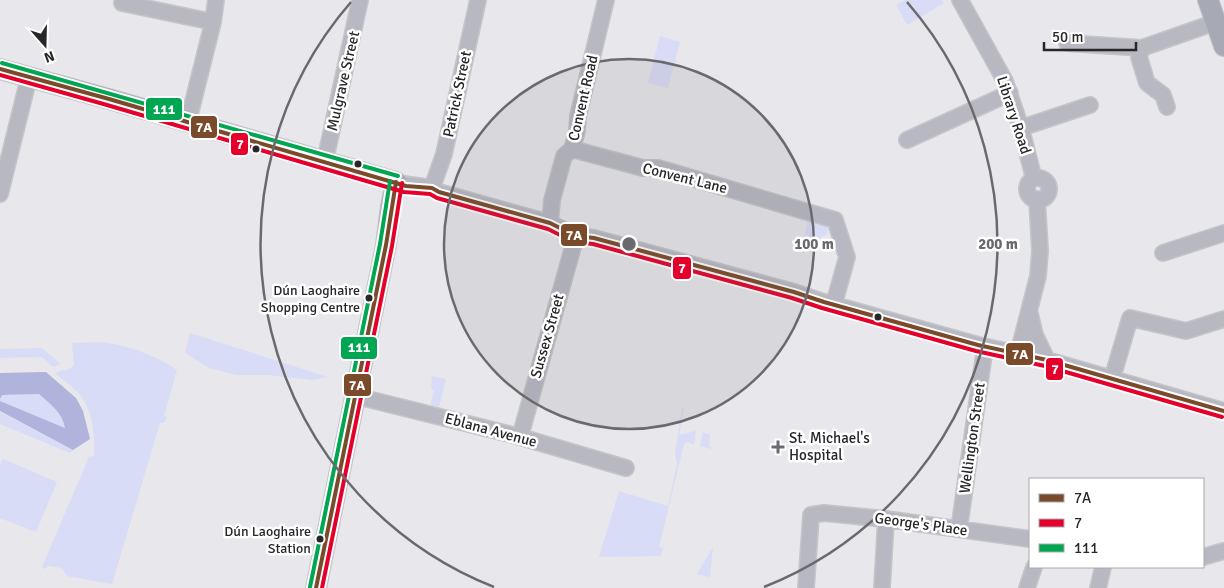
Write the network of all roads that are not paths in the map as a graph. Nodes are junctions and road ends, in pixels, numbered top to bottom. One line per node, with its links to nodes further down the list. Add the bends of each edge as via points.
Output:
1 (216, 0): 8 (street)
2 (360, 0): 22 (street, Mulgrave Street)
3 (478, 0): 24 (street, Patrick Street, via 444,154)
4 (606, 0): 21 (street, Convent Road)
5 (960, 0): 15 (street, Library Road)
6 (1208, 0): 9 (main road)
7 (122, 4): 8 (street)
8 (213, 22): 18 (street)
9 (1216, 22): 11 (main road); 12 (street)
10 (1067, 43): 12 (street)
11 (1224, 46)
12 (1142, 48): 17 (street, via 1139,57 1147,83 1163,95)
13 (0, 69): 14 (main road)
14 (29, 77): 18 (main road); 25 (street)
15 (1010, 94): 19 (street, Library Road); 20 (street)
16 (1090, 104): 19 (street)
17 (1167, 107)
18 (188, 122): 22 (main road)
19 (1021, 128): 31 (street, Library Road, via 1033,175 1037,178 1027,187 1028,194 1037,199 1040,251 1038,276)
20 (906, 140)
21 (572, 149): 26 (street, Convent Road, via 564,156 552,200); 30 (street, Convent Lane, via 644,168 658,168 835,220 847,257)
22 (324, 161): 23 (main road)
23 (396, 182): 24 (street); 37 (main road)
24 (432, 188): 26 (street)
25 (0, 194)
26 (550, 223): 28 (street)
27 (1224, 233): 29 (street, via 1164,258)
28 (576, 236): 30 (street, via 594,238); 39 (street, Sussex Street)
29 (1224, 242)
30 (829, 303): 33 (street)
31 (1029, 310): 34 (street); 35 (street, via 1035,335)
32 (1224, 318): 36 (street, via 1186,331 1130,318)
33 (985, 347): 34 (street); 42 (street, Wellington Street)
34 (1018, 354): 35 (street)
35 (1047, 360): 36 (street)
36 (1112, 379): 38 (street)
37 (356, 396): 39 (street, Eblana Avenue); 48 (main road)
38 (1224, 411)
39 (520, 437): 40 (street, Eblana Avenue)
40 (626, 468)
41 (886, 519): 42 (street, George's Place); 49 (street, George's Place, via 824,512 811,515); 50 (street)
42 (959, 529): 43 (street, George's Place)
43 (1029, 539)
44 (1224, 551): 45 (street)
45 (1204, 557)
46 (1034, 568): 51 (street)
47 (1103, 568): 52 (street)
48 (316, 588)
49 (806, 588)
50 (882, 588)
51 (1027, 588)
52 (1098, 588)

